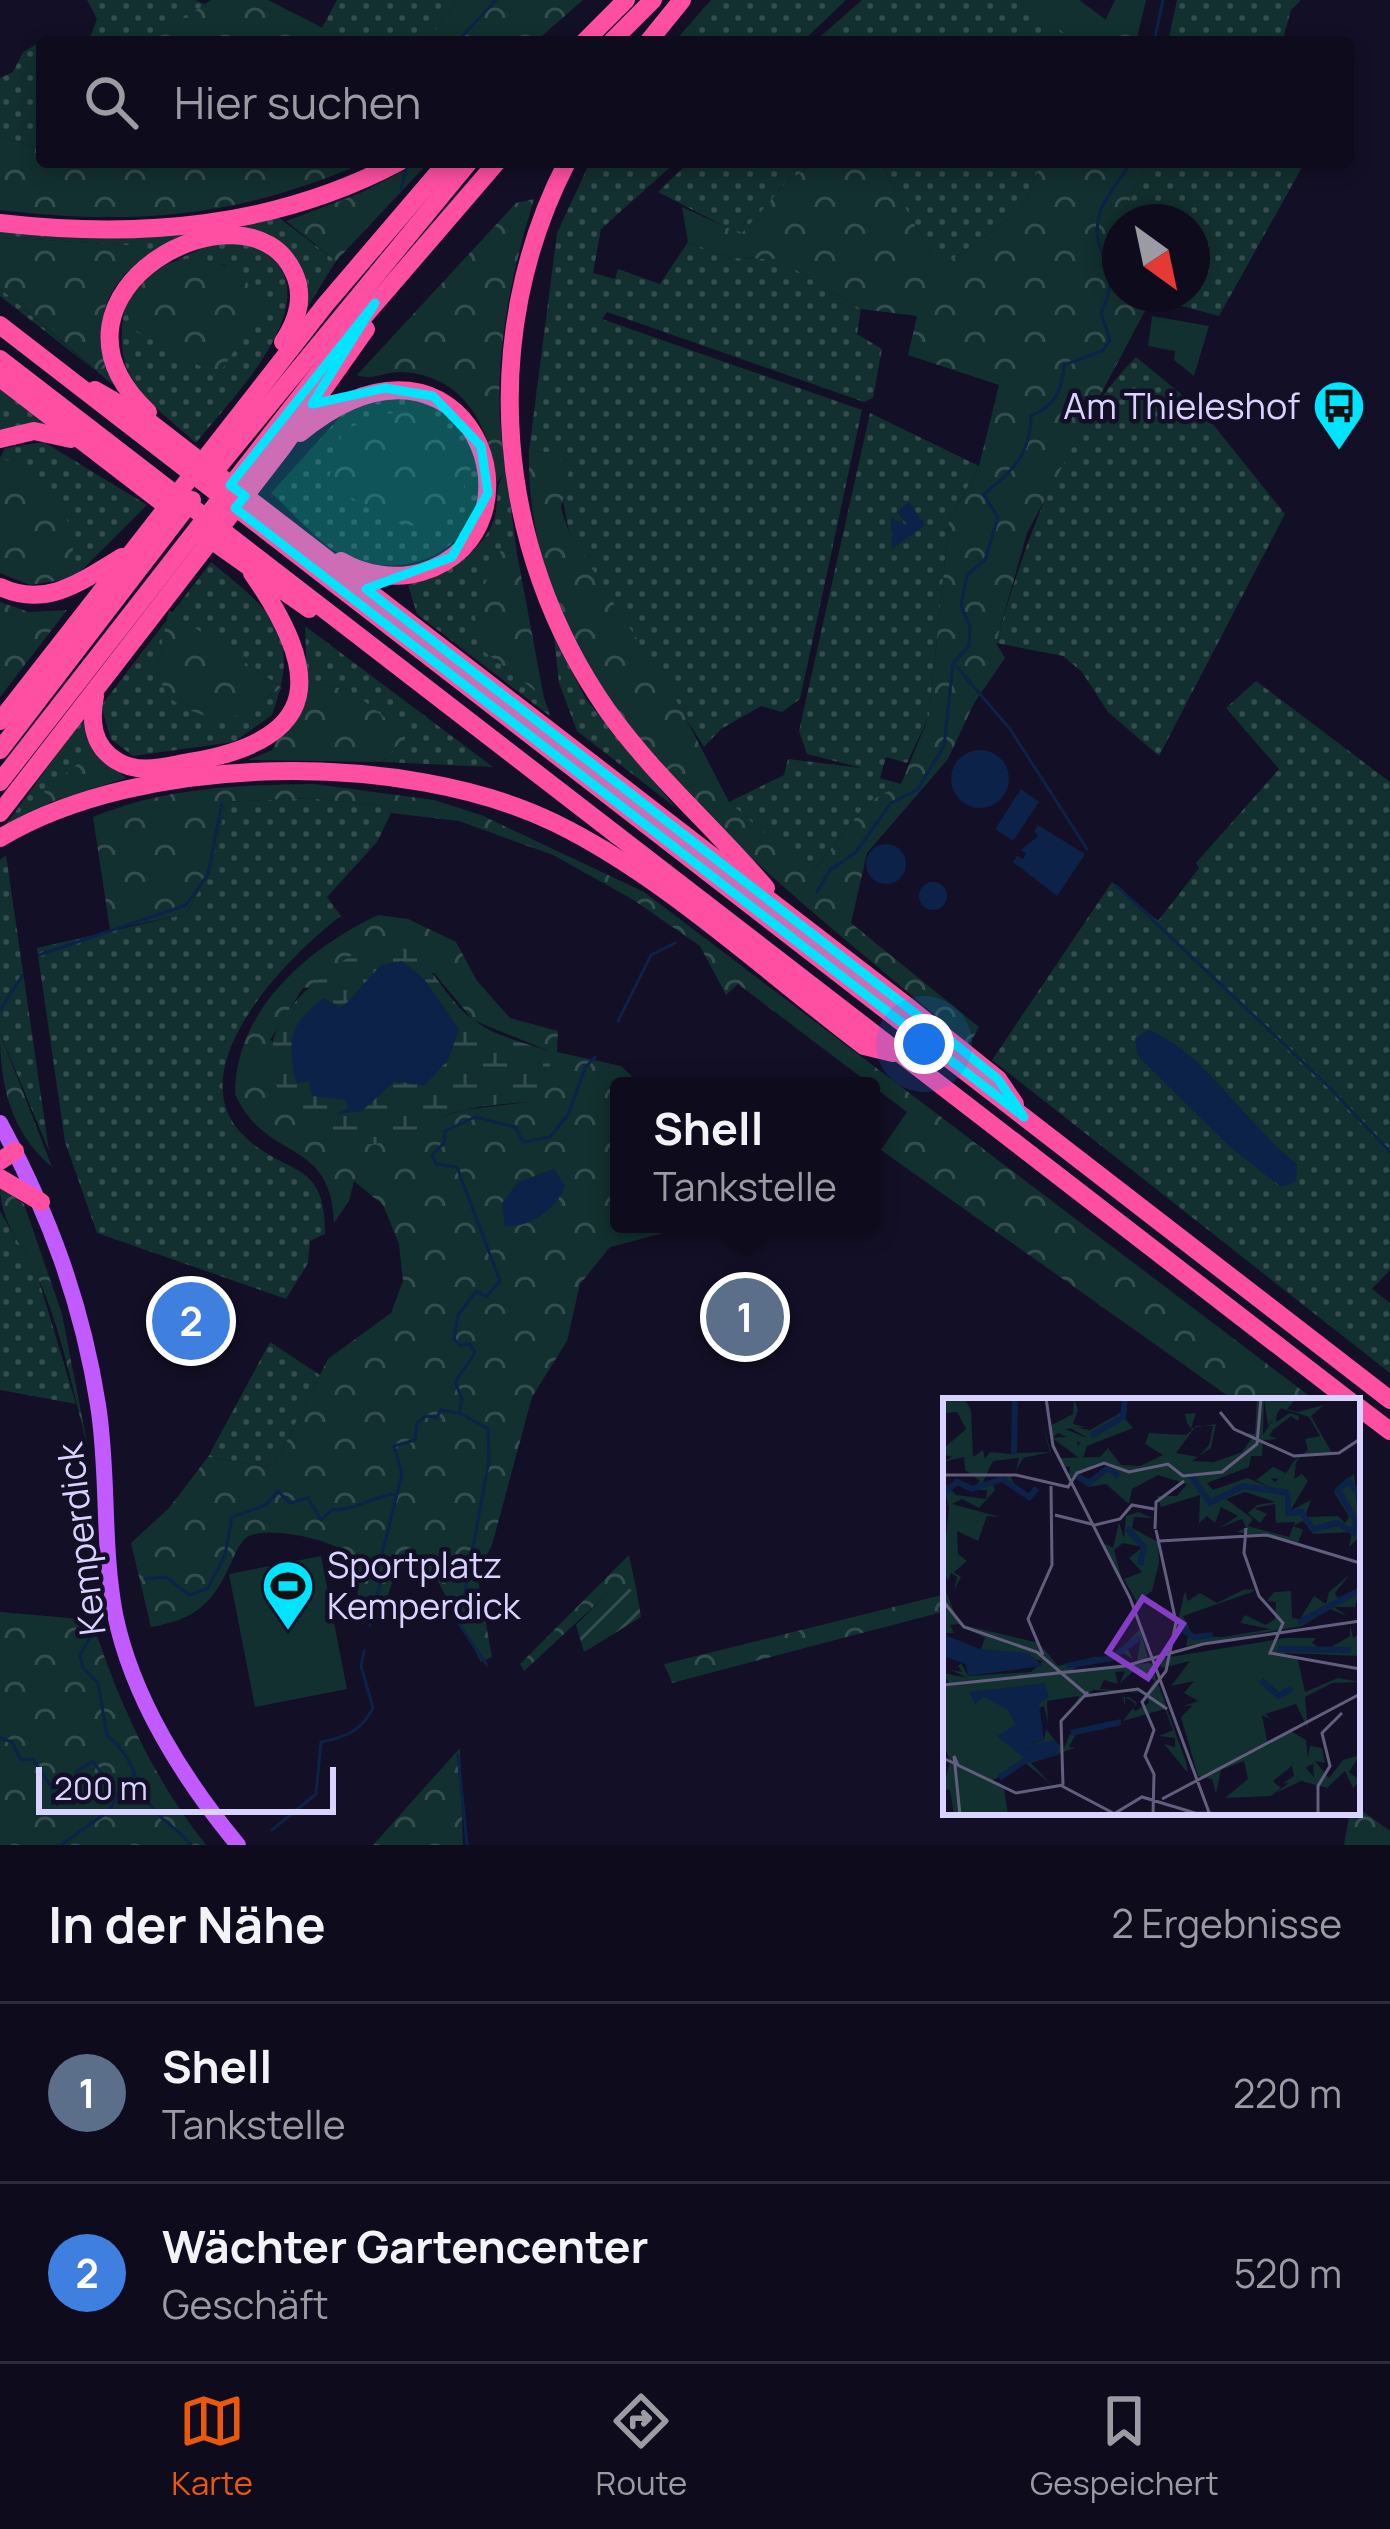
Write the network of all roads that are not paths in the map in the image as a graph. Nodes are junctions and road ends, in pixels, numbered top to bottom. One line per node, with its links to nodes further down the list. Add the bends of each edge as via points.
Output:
1 (626, 0): 4 (highway)
2 (653, 0): 5 (highway)
3 (682, 0): 6 (highway)
4 (589, 36)
5 (617, 36)
6 (653, 36)
7 (384, 168): 12 (highway, via 295,205 208,226 111,231)
8 (442, 168): 17 (highway)
9 (464, 168): 32 (highway, via 246,430)
10 (492, 168): 13 (highway)
11 (565, 168): 36 (highway, via 528,260 510,368 514,476 530,547 562,632 607,709)
12 (0, 223)
13 (375, 303): 19 (highway, via 363,335); 33 (highway)
14 (0, 325): 21 (highway)
15 (0, 359): 22 (highway)
16 (0, 378): 20 (highway)
17 (252, 397): 21 (highway, via 298,313 296,277 279,250 248,234 223,233 135,274 114,306 111,357); 26 (highway)
18 (0, 439): 20 (highway, via 59,433)
19 (282, 448): 25 (highway, via 343,401 385,388 433,396 481,446 488,493 480,521 433,569 387,576); 30 (highway)
20 (94, 451): 22 (highway)
21 (180, 456): 23 (highway)
22 (155, 489): 24 (highway)
23 (259, 517): 25 (highway); 37 (highway)
24 (234, 549): 27 (highway); 29 (highway)
25 (316, 551): 36 (highway)
26 (131, 552): 28 (highway, via 47,596); 31 (highway)
27 (252, 573): 29 (highway); 30 (highway, via 299,653 297,697 271,736 228,756 132,768 103,750 92,729)
28 (0, 587)
29 (346, 627): 38 (highway)
30 (96, 688): 34 (highway)
31 (0, 721)
32 (0, 750)
33 (0, 782)
34 (0, 813)
35 (0, 838): 38 (highway, via 104,793 208,776 316,773 474,793 588,841 864,1046)
36 (792, 919): 37 (highway)
37 (946, 1047): 44 (highway, via 1024,1118)
38 (902, 1055): 43 (highway)
39 (0, 1123): 40 (main road, Kemperdick)
40 (7, 1151): 42 (main road, Kemperdick)
41 (0, 1178): 42 (highway)
42 (41, 1202): 47 (main road, Kemperdick, via 77,1305 98,1407 116,1616 161,1732)
43 (1345, 1398)
44 (1390, 1400)
45 (1360, 1409): 46 (highway)
46 (1390, 1431)
47 (238, 1845)

